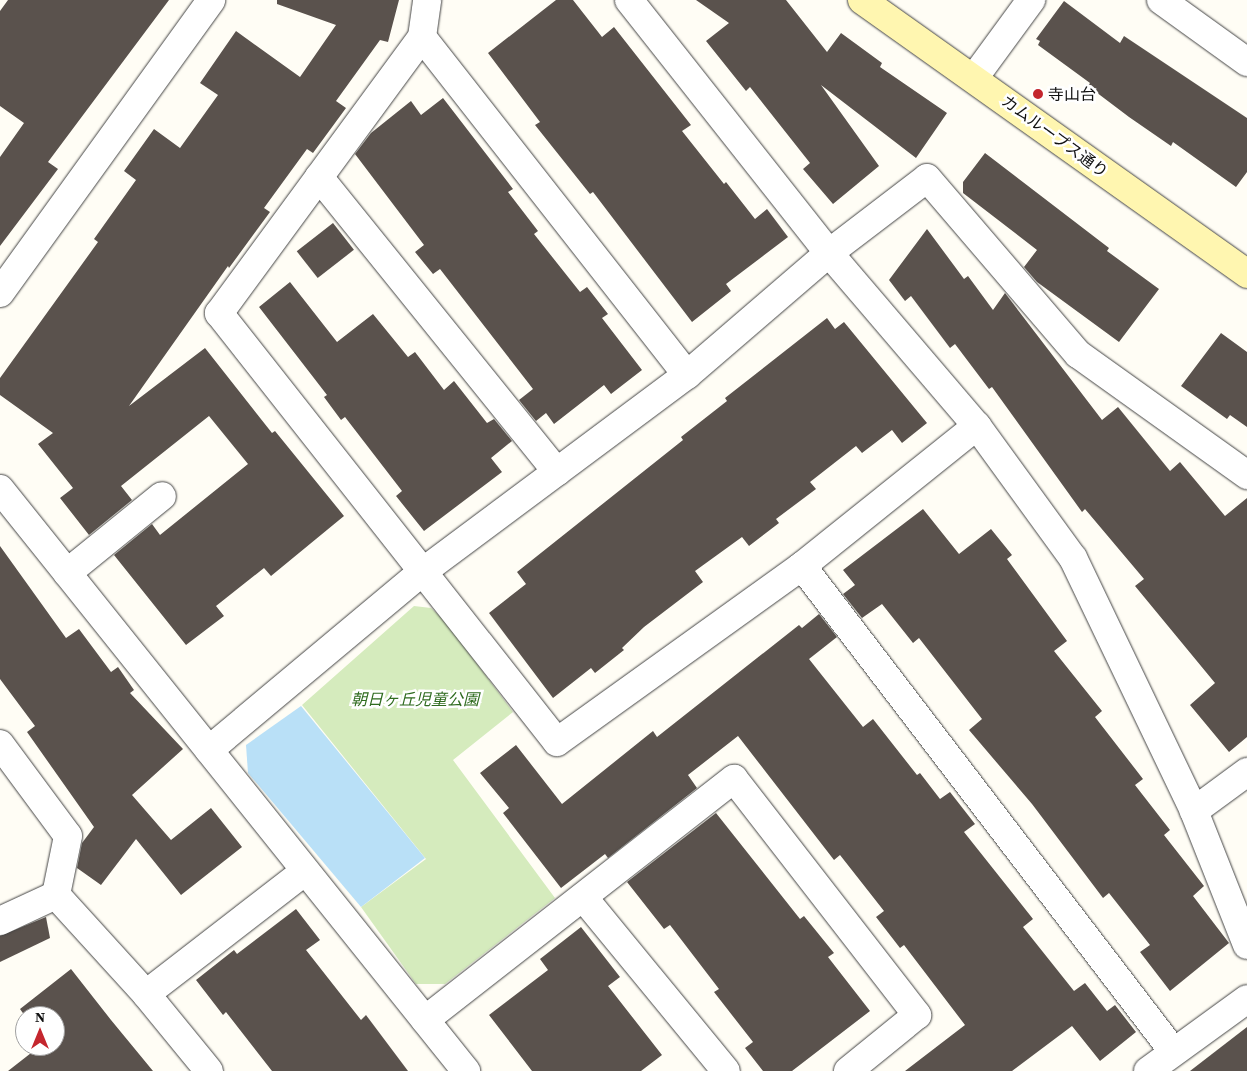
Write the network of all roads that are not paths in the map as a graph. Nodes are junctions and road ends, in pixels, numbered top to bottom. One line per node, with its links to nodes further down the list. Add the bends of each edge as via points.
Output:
1 (211, 0): 13 (street)
2 (427, 0): 7 (street)
3 (629, 0): 11 (street)
4 (862, 0): 9 (street, カムループス通り)
5 (1031, 0): 9 (street)
6 (1161, 0): 8 (street)
7 (422, 37): 10 (street); 14 (street)
8 (1247, 62)
9 (974, 78): 12 (street, カムループス通り)
10 (319, 177): 16 (street); 22 (street, via 219,313)
11 (829, 253): 14 (street); 15 (street); 17 (street, via 928,178 1078,354)
12 (1247, 274)
13 (0, 293)
14 (687, 375): 16 (street)
15 (977, 426): 20 (street); 26 (street, via 1072,558)
16 (557, 472): 22 (street)
17 (1247, 475)
18 (0, 489): 21 (street)
19 (162, 496): 21 (street)
20 (802, 566): 22 (street, via 557,742); 35 (street)
21 (67, 573): 24 (street)
22 (422, 573): 24 (street)
23 (0, 744): 28 (street, via 68,836)
24 (209, 750): 27 (street)
25 (1247, 772): 26 (street)
26 (1194, 811): 31 (street)
27 (306, 871): 32 (street); 34 (street)
28 (56, 896): 30 (street); 32 (street)
29 (583, 897): 34 (street); 38 (street); 39 (street, via 734,779 917,1015)
30 (0, 921)
31 (1247, 945)
32 (146, 994): 36 (street)
33 (1247, 999): 35 (street)
34 (425, 1020): 37 (street)
35 (1173, 1051): 40 (street)
36 (209, 1071)
37 (466, 1071)
38 (726, 1071)
39 (848, 1071)
40 (1148, 1071)

